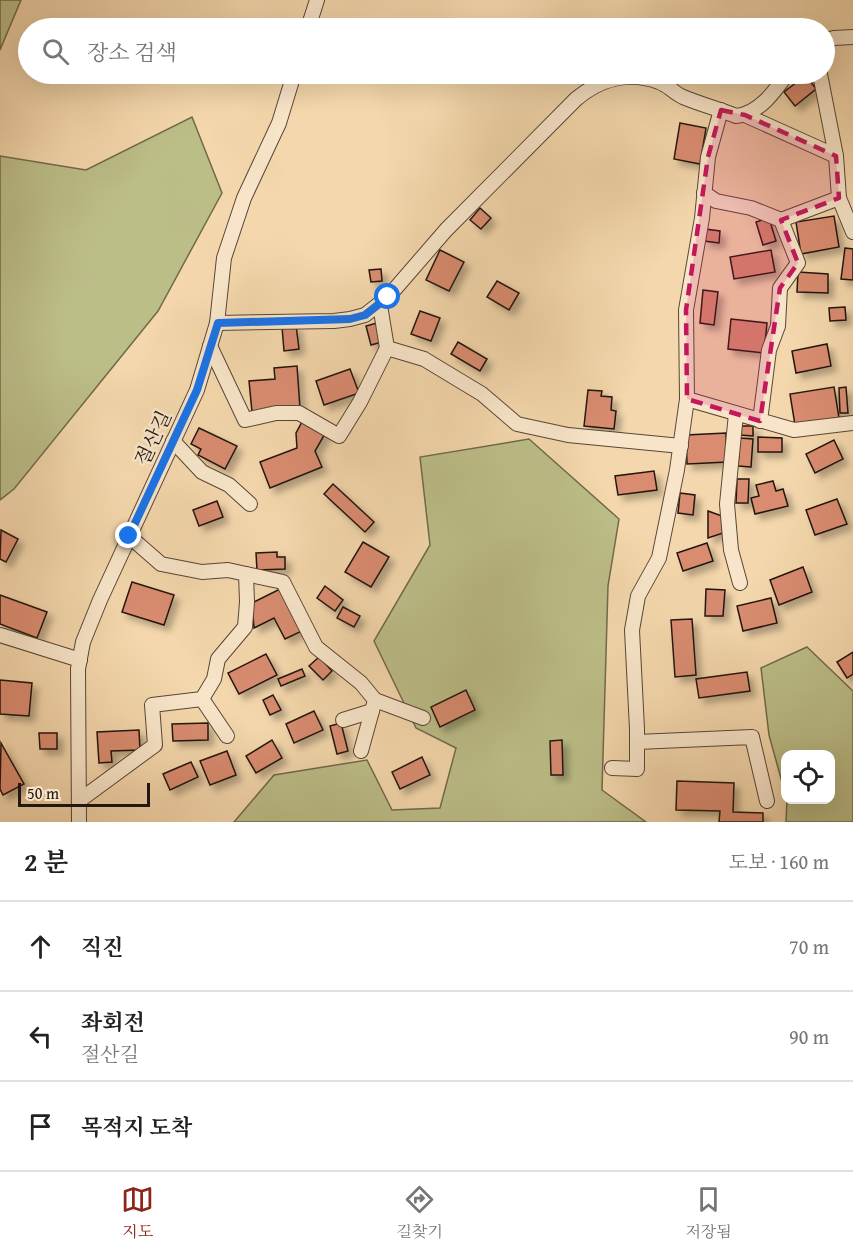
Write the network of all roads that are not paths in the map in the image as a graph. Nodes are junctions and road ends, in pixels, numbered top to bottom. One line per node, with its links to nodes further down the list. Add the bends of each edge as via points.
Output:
1 (317, 0): 2 (street)
2 (312, 18)
3 (853, 37): 4 (street)
4 (835, 38)
5 (291, 84): 18 (street, 절산길, via 224,258)
6 (598, 84): 17 (street, via 576,99 446,230)
7 (661, 84): 10 (street, via 680,96)
8 (779, 84): 11 (street)
9 (822, 84): 12 (street)
10 (721, 110): 11 (street); 13 (street, via 708,157)
11 (745, 115): 12 (street)
12 (836, 156): 14 (street)
13 (704, 193): 15 (street, via 716,201 751,208); 21 (street, via 686,310)
14 (839, 198): 15 (street); 16 (street)
15 (781, 220): 23 (street, via 798,263 780,288 778,326 769,350)
16 (853, 232)
17 (380, 305): 18 (street, via 350,319); 20 (street)
18 (218, 323): 19 (street, 절산길)
19 (210, 346): 20 (street, via 245,420 299,413 339,436); 25 (street, 절산길, via 197,390)
20 (387, 348): 26 (street, via 424,359 482,394 517,424 568,435)
21 (687, 399): 22 (street); 26 (street)
22 (736, 414): 23 (street); 30 (street, via 727,504 731,550)
23 (760, 421): 24 (street, via 794,430)
24 (853, 423)
25 (173, 441): 27 (street, via 202,472 229,485); 28 (street, 절산길)
26 (681, 446): 38 (street, via 659,558 638,596 632,630)
27 (250, 504)
28 (129, 536): 29 (street, via 161,564 202,572 228,570); 32 (street, 절산길, via 83,642)
29 (246, 574): 33 (street, via 245,627 218,659 214,679); 34 (street, via 283,582 316,647 361,683)
30 (740, 583)
31 (0, 635): 32 (street)
32 (80, 660): 41 (street, 절산길)
33 (202, 699): 37 (street); 41 (street, via 152,705 155,745)
34 (374, 706): 35 (street); 36 (street); 39 (street)
35 (423, 718)
36 (343, 720)
37 (227, 736)
38 (637, 742): 40 (street, via 637,770); 42 (street, via 752,737)
39 (361, 751)
40 (612, 768)
41 (80, 800): 43 (street, 절산길)
42 (767, 801)
43 (79, 822)

